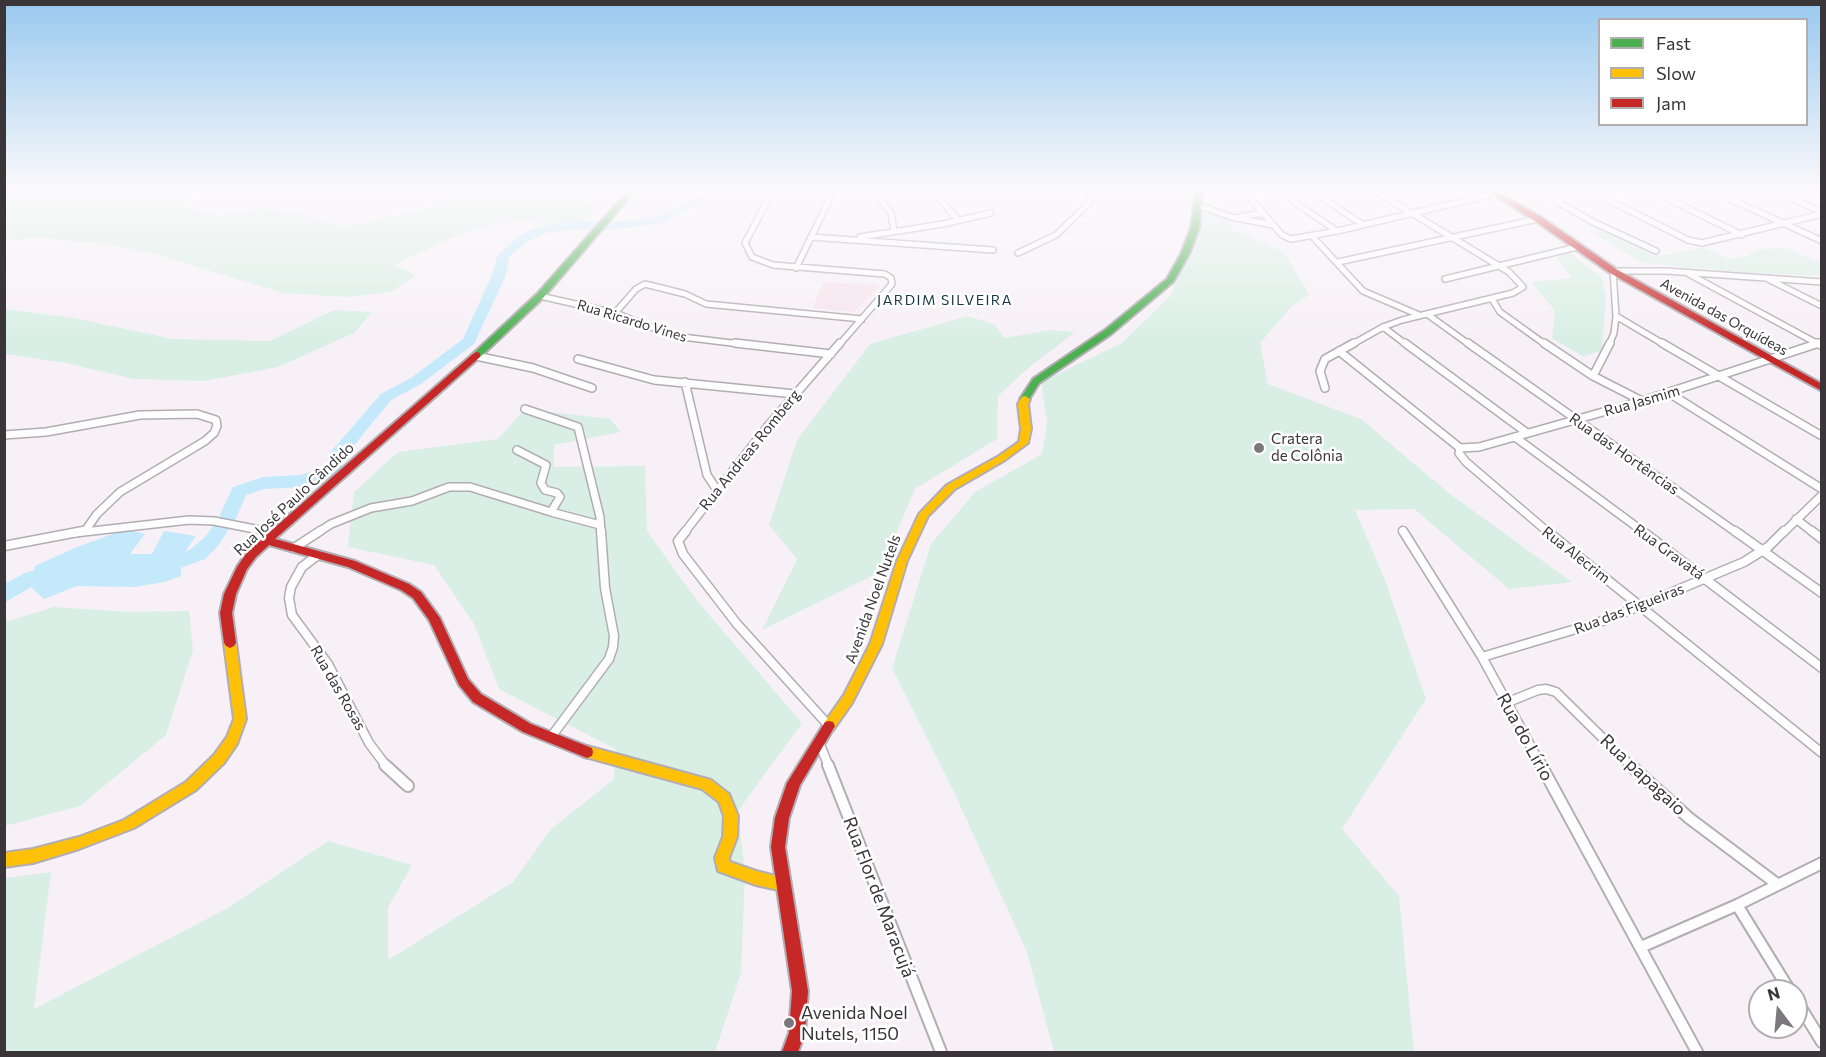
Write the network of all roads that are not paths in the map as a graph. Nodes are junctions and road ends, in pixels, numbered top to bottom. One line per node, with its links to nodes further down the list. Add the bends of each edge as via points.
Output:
1 (589, 241): 26 (street, Rua José Paulo Cândido)
2 (747, 241): 20 (street, via 752,257)
3 (809, 241): 20 (street)
4 (880, 241): 15 (street)
5 (1043, 241): 17 (street)
6 (1191, 241): 77 (street, Avenida Noel Nutels, via 1170,279 1108,332 1036,381 1023,404 1026,436 1021,444 951,487 924,514 902,561 876,644)
7 (1317, 241): 18 (street)
8 (1438, 241): 18 (street)
9 (1459, 241): 19 (street)
10 (1569, 241): 14 (street, Avenida das Orquídeas)
11 (1635, 241): 16 (street)
12 (1694, 241): 13 (street)
13 (1710, 241)
14 (1577, 247): 19 (street); 21 (street, Avenida das Orquídeas)
15 (993, 250)
16 (1656, 251)
17 (1018, 253)
18 (1338, 262): 30 (street, via 1369,294)
19 (1499, 266): 24 (street); 27 (street, via 1522,287)
20 (796, 268): 32 (street, Rua Andreas Romberg, via 885,274 891,278 892,284)
21 (1613, 272): 22 (street); 31 (street); 39 (street, Avenida das Orquídeas)
22 (1685, 272): 23 (street); 34 (street)
23 (1764, 277): 25 (street); 28 (street)
24 (1445, 279)
25 (1821, 282)
26 (540, 296): 29 (street, Rua Ricardo Vines); 37 (street, Rua José Paulo Cândido)
27 (1492, 299): 30 (street); 40 (street, via 1505,316)
28 (1821, 306)
29 (615, 313): 32 (street, via 645,284 706,304); 36 (street, Rua Ricardo Vines, via 674,336)
30 (1424, 315): 33 (street); 50 (street, Rua das Hortências)
31 (1616, 316): 40 (street, via 1614,333); 41 (street)
32 (862, 319): 36 (street, Rua Andreas Romberg)
33 (1383, 327): 35 (street); 51 (street)
34 (1820, 344): 39 (street, Rua Jasmim)
35 (1339, 351): 44 (street, via 1321,364); 55 (street, Rua Alecrim)
36 (831, 354): 47 (street, Rua Andreas Romberg)
37 (476, 356): 43 (street, via 533,368); 65 (street, Rua José Paulo Cândido)
38 (578, 359): 42 (street, via 639,377)
39 (1771, 360): 41 (street, Rua Jasmim); 45 (street, Avenida das Orquídeas)
40 (1593, 376): 48 (street)
41 (1722, 377): 46 (street, Rua Jasmim); 53 (street)
42 (684, 382): 47 (street); 58 (street, via 707,475)
43 (592, 388)
44 (1325, 388)
45 (1821, 388)
46 (1669, 393): 48 (street, Rua Jasmim); 57 (street)
47 (795, 394): 58 (street, Rua Andreas Romberg)
48 (1642, 401): 50 (street, Rua Jasmim)
49 (525, 409): 62 (street, via 578,427)
50 (1576, 419): 51 (street, Rua Jasmim); 69 (street, Rua das Hortências)
51 (1527, 433): 54 (street, Rua Jasmim)
52 (4, 435): 63 (street, via 46,432 140,415 197,414 216,420 214,433 205,441 120,492)
53 (1821, 436)
54 (1515, 437): 55 (street, Rua Jasmim); 71 (street, Rua Gravatá)
55 (1460, 448): 73 (street, Rua Alecrim, via 1466,462 1523,512)
56 (517, 450): 60 (street, via 546,465 541,483 545,490 557,492 560,498)
57 (1821, 489)
58 (717, 490): 77 (street, Rua Andreas Romberg, via 678,541 683,554 737,624)
59 (1821, 495): 61 (street, Rua das Figueiras)
60 (551, 512): 62 (street); 68 (street, via 470,487 449,487 412,501 370,508 331,524)
61 (1796, 519): 66 (street); 69 (street, Rua das Figueiras)
62 (600, 525): 78 (street, via 614,647)
63 (85, 531): 65 (street, via 175,521 214,521); 67 (street)
64 (1403, 531): 74 (street, Rua do Lírio)
65 (272, 537): 68 (street); 82 (street, Rua José Paulo Cândido, via 242,567 230,594 226,613 240,719 219,759 191,786 129,824 79,843)
66 (1821, 539)
67 (4, 546)
68 (294, 548): 70 (street)
69 (1762, 552): 71 (street, Rua das Figueiras); 72 (street, Rua das Hortências)
70 (318, 555): 78 (street, via 351,564 417,595 434,618 459,675 477,698 527,728); 81 (street, Rua das Rosas, via 302,567 291,587 292,615 328,664 373,748)
71 (1707, 579): 73 (street, Rua das Figueiras); 75 (street, Rua Gravatá)
72 (1821, 593)
73 (1641, 606): 74 (street, Rua das Figueiras, via 1578,630); 80 (street, Rua Alecrim)
74 (1482, 657): 76 (street, Rua do Lírio)
75 (1821, 668)
76 (1506, 703): 85 (street, Rua papagaio, via 1538,690 1556,692 1647,782); 87 (street, Rua do Lírio)
77 (830, 727): 79 (street, Avenida Noel Nutels)
78 (552, 737): 84 (street, via 615,761 706,784 724,798 731,816 723,866)
79 (819, 742): 84 (street, Avenida Noel Nutels, via 794,783 782,818 778,847); 91 (street, Rua Flor de Maracujá)
80 (1821, 753)
81 (408, 786)
82 (4, 860)
83 (1821, 863): 85 (street)
84 (783, 884): 92 (street, Avenida Noel Nutels, via 800,991 797,1033)
85 (1777, 884): 86 (street)
86 (1737, 904): 87 (street); 88 (street)
87 (1641, 947): 93 (street, Rua do Lírio)
88 (1783, 979)
89 (1808, 1020): 90 (street)
90 (1821, 1042)
91 (941, 1052)
92 (790, 1053)
93 (1697, 1053)

